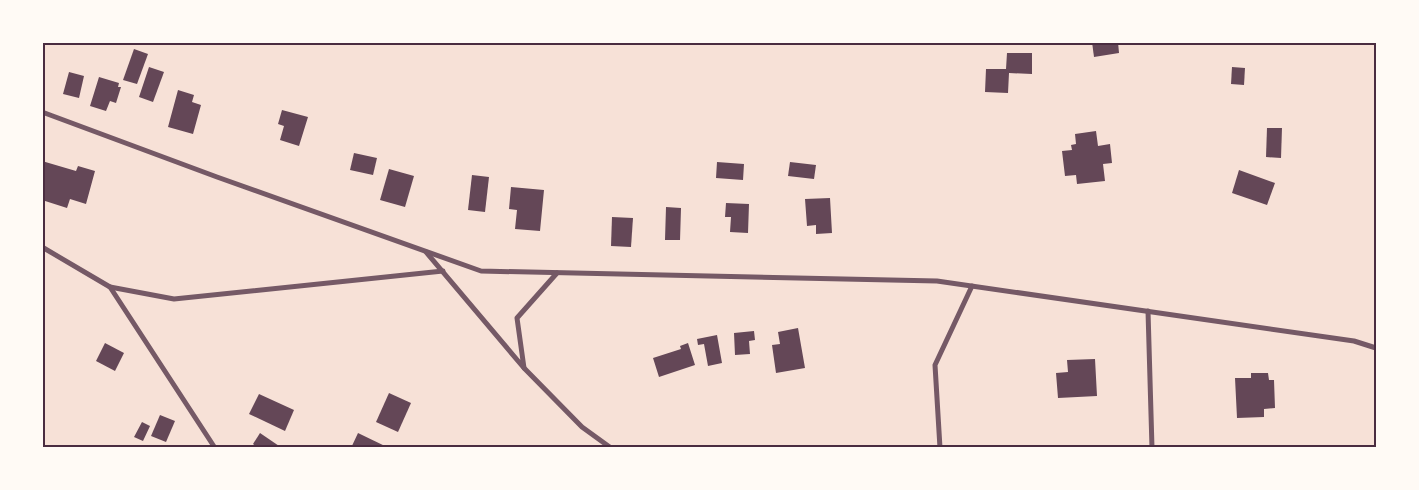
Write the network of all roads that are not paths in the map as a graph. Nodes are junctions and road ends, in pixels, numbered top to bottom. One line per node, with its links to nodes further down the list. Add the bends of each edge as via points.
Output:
1 (42, 112): 3 (street)
2 (42, 247): 7 (street)
3 (426, 251): 4 (street); 5 (street, via 481,271)
4 (443, 271): 7 (street, via 174,299); 10 (street)
5 (556, 273): 6 (street, via 937,280); 10 (street, via 517,318)
6 (972, 286): 8 (street); 13 (street, via 935,364)
7 (110, 287): 11 (street)
8 (1148, 311): 9 (street, via 1354,341); 14 (street)
9 (1376, 348)
10 (524, 368): 12 (street, via 582,427)
11 (215, 448)
12 (610, 448)
13 (940, 448)
14 (1152, 448)

